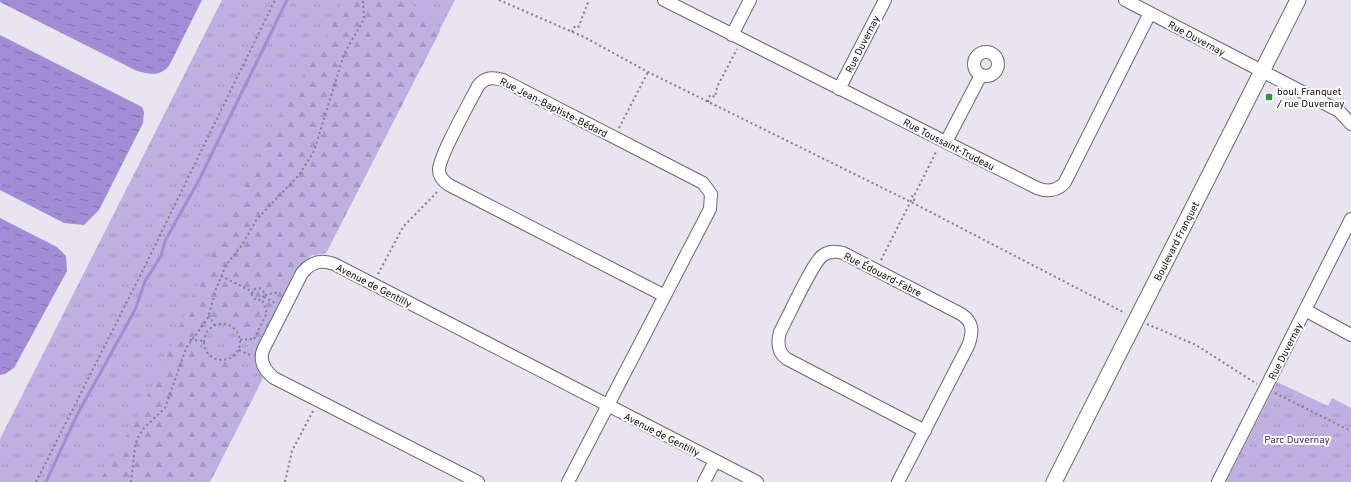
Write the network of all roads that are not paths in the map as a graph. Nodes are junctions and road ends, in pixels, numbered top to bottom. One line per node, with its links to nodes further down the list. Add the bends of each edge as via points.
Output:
1 (664, 0): 8 (street, Rue Toussaint-Trudeau)
2 (750, 0): 8 (street)
3 (885, 0): 11 (street, Rue Duvernay)
4 (1125, 0): 7 (street, Rue Duvernay)
5 (1298, 0): 9 (street, Boulevard Franquet)
6 (1306, 0): 9 (street, Boulevard Franquet)
7 (1150, 13): 9 (street, Rue Duvernay); 13 (street, Rue Toussaint-Trudeau, via 1062,186 1052,190 1037,188)
8 (732, 34): 11 (street, Rue Toussaint-Trudeau)
9 (1265, 73): 12 (street, Rue Duvernay, via 1339,111); 26 (street, Boulevard Franquet); 27 (street, Boulevard Franquet)
10 (981, 75): 13 (street)
11 (839, 89): 13 (street, Rue Toussaint-Trudeau)
12 (1351, 124)
13 (943, 144)
14 (1351, 219): 16 (street, Rue Duvernay)
15 (665, 296): 15 (street, Rue Jean-Baptiste-Bédard, via 449,185 442,179 439,171 442,157 478,86 491,78 503,80 703,183 710,190 710,209); 18 (street, Rue Jean-Baptiste-Bédard)
16 (1305, 310): 17 (street); 28 (street, Rue Duvernay)
17 (1351, 335)
18 (608, 406): 20 (street, Avenue de Gentilly); 21 (street, Avenue de Gentilly, via 334,264 321,261 309,265 302,273 263,350 262,363 267,372 274,378); 22 (street, Rue Jean-Baptiste-Bédard)
19 (925, 431): 19 (street, Rue Édouard-Fabre, via 970,340 972,329 969,320 843,252 824,254 816,264 780,332 780,352 787,359); 25 (street, Rue Édouard-Fabre)
20 (715, 461): 23 (street); 24 (street, Avenue de Gentilly)
21 (478, 482)
22 (568, 482)
23 (704, 482)
24 (757, 482)
25 (898, 482)
26 (1054, 482)
27 (1063, 482)
28 (1218, 482)

